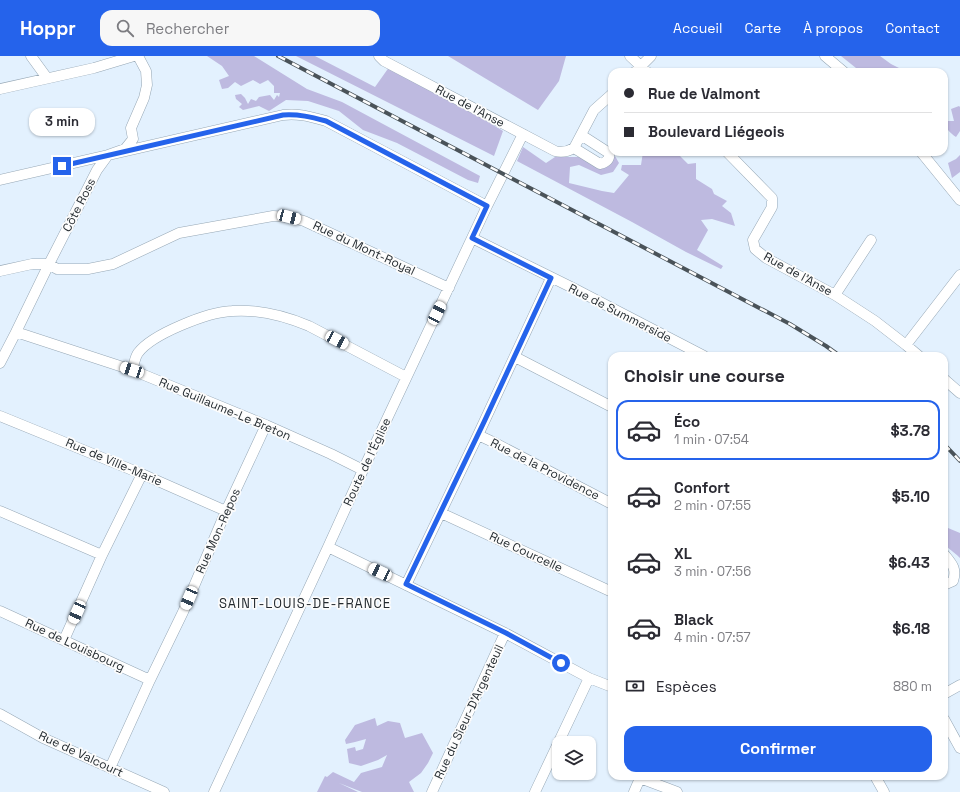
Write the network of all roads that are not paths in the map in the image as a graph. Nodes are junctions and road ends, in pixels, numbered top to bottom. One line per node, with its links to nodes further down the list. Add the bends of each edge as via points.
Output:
1 (31, 56): 11 (street)
2 (134, 56): 11 (street)
3 (138, 56): 18 (street, via 146,71 147,85 131,128 134,139 125,149)
4 (379, 56): 14 (street, Rue de l'Anse)
5 (630, 56): 8 (street)
6 (651, 56): 9 (street)
7 (825, 56): 10 (street)
8 (639, 68)
9 (642, 68)
10 (839, 68)
11 (46, 78): 12 (street)
12 (0, 89)
13 (608, 98): 15 (street, via 594,110)
14 (523, 134): 16 (street, Rue de l'Anse, via 562,153); 24 (street, Route de l'Église)
15 (581, 135): 16 (street); 17 (street)
16 (574, 148): 19 (street, via 600,164)
17 (608, 152)
18 (108, 155): 22 (street); 24 (street, via 283,115 310,116 326,121); 27 (street, Côte Ross, via 97,170)
19 (609, 156)
20 (731, 156): 32 (street, Rue de l'Anse, via 772,198 772,207 753,240 755,249 766,258)
21 (924, 156): 23 (street)
22 (0, 180)
23 (960, 200)
24 (487, 206): 25 (street, Route de l'Église)
25 (472, 238): 30 (street, Rue de Summerside); 31 (street, Route de l'Église)
26 (871, 240): 32 (street)
27 (49, 264): 28 (street, Rue du Mont-Royal, via 32,264); 31 (street, Rue du Mont-Royal, via 57,269 88,269 113,264 179,233 273,216 304,221); 33 (street, Côte Ross)
28 (0, 271)
29 (960, 275): 34 (street)
30 (551, 278): 35 (street, Rue de Summerside); 37 (street)
31 (449, 288): 40 (street, Route de l'Église)
32 (835, 295): 34 (street, Rue de l'Anse)
33 (16, 332): 38 (street, Côte Ross); 39 (street, Rue Guillaume-Le Breton)
34 (906, 345): 36 (street, Rue de l'Anse)
35 (696, 352)
36 (914, 352)
37 (515, 357): 43 (street); 46 (street)
38 (0, 363)
39 (132, 370): 40 (street, via 137,353 150,341 192,321 231,310 255,311 293,319); 45 (street, Rue Guillaume-Le Breton)
40 (406, 377): 47 (street, Route de l'Église)
41 (948, 382): 42 (street)
42 (960, 393)
43 (608, 405)
44 (0, 416): 48 (street, Rue de Ville-Marie)
45 (266, 425): 47 (street, Rue Guillaume-Le Breton); 51 (street, Rue Mon-Repos)
46 (478, 435): 49 (street, Rue de la Providence); 52 (street)
47 (363, 470): 53 (street, Route de l'Église)
48 (142, 474): 51 (street, Rue de Ville-Marie); 54 (street)
49 (608, 502)
50 (0, 511): 54 (street)
51 (226, 511): 63 (street, Rue Mon-Repos, via 183,612)
52 (441, 512): 57 (street); 58 (street, Rue Courcelle)
53 (328, 547): 57 (street); 75 (street, Route de l'Église)
54 (102, 555): 61 (street)
55 (948, 560): 56 (street, via 955,572)
56 (948, 582)
57 (406, 584): 60 (street)
58 (608, 590)
59 (0, 611): 61 (street, Rue de Louisbourg)
60 (506, 633): 62 (street); 76 (street, Rue du Sieur-D'Argenteuil)
61 (64, 640): 63 (street, Rue de Louisbourg)
62 (589, 678): 65 (street); 77 (street)
63 (150, 680): 70 (street, Rue Mon-Repos)
64 (960, 685): 66 (street)
65 (608, 686)
66 (948, 692)
67 (0, 714): 70 (street, Rue de Valcourt, via 43,738)
68 (948, 726): 69 (street)
69 (960, 748)
70 (110, 768): 74 (street, Rue de Valcourt)
71 (640, 780): 78 (street)
72 (648, 780): 79 (street)
73 (878, 780): 80 (street)
74 (164, 792)
75 (214, 792)
76 (432, 792)
77 (534, 792)
78 (634, 792)
79 (677, 792)
80 (884, 792)

